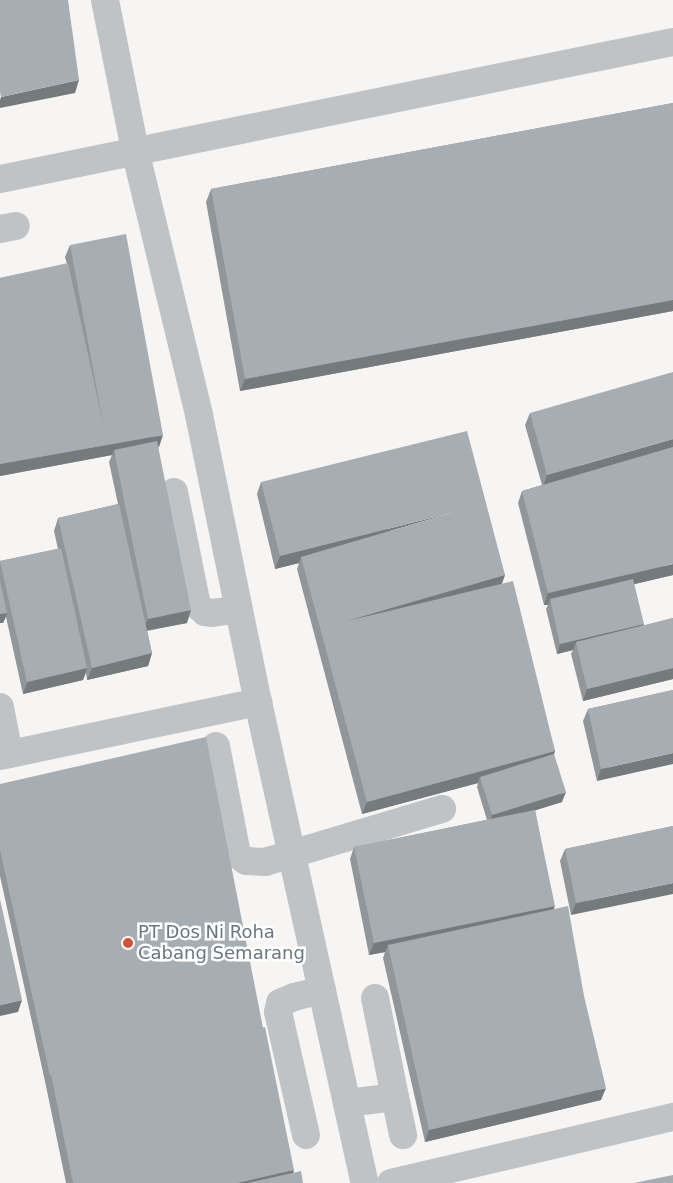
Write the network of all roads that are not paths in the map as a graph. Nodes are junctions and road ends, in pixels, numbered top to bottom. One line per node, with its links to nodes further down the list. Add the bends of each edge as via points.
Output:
1 (105, 0): 3 (lane)
2 (673, 42): 3 (lane)
3 (135, 150): 4 (lane); 6 (lane, via 199,415)
4 (0, 179)
5 (174, 492): 6 (lane, via 197,605 212,613)
6 (239, 609): 7 (lane)
7 (258, 702): 10 (lane); 12 (lane)
8 (0, 707): 10 (lane)
9 (216, 746): 12 (lane, via 237,854 246,861 265,862)
10 (4, 755)
11 (442, 809): 12 (lane)
12 (293, 854): 13 (lane)
13 (322, 990): 16 (lane); 18 (lane, via 294,996 280,1003 278,1012)
14 (375, 998): 15 (lane)
15 (395, 1097): 16 (lane); 19 (lane)
16 (347, 1103): 20 (lane)
17 (673, 1117): 21 (lane)
18 (306, 1135)
19 (403, 1136)
20 (364, 1183)
21 (391, 1183)

